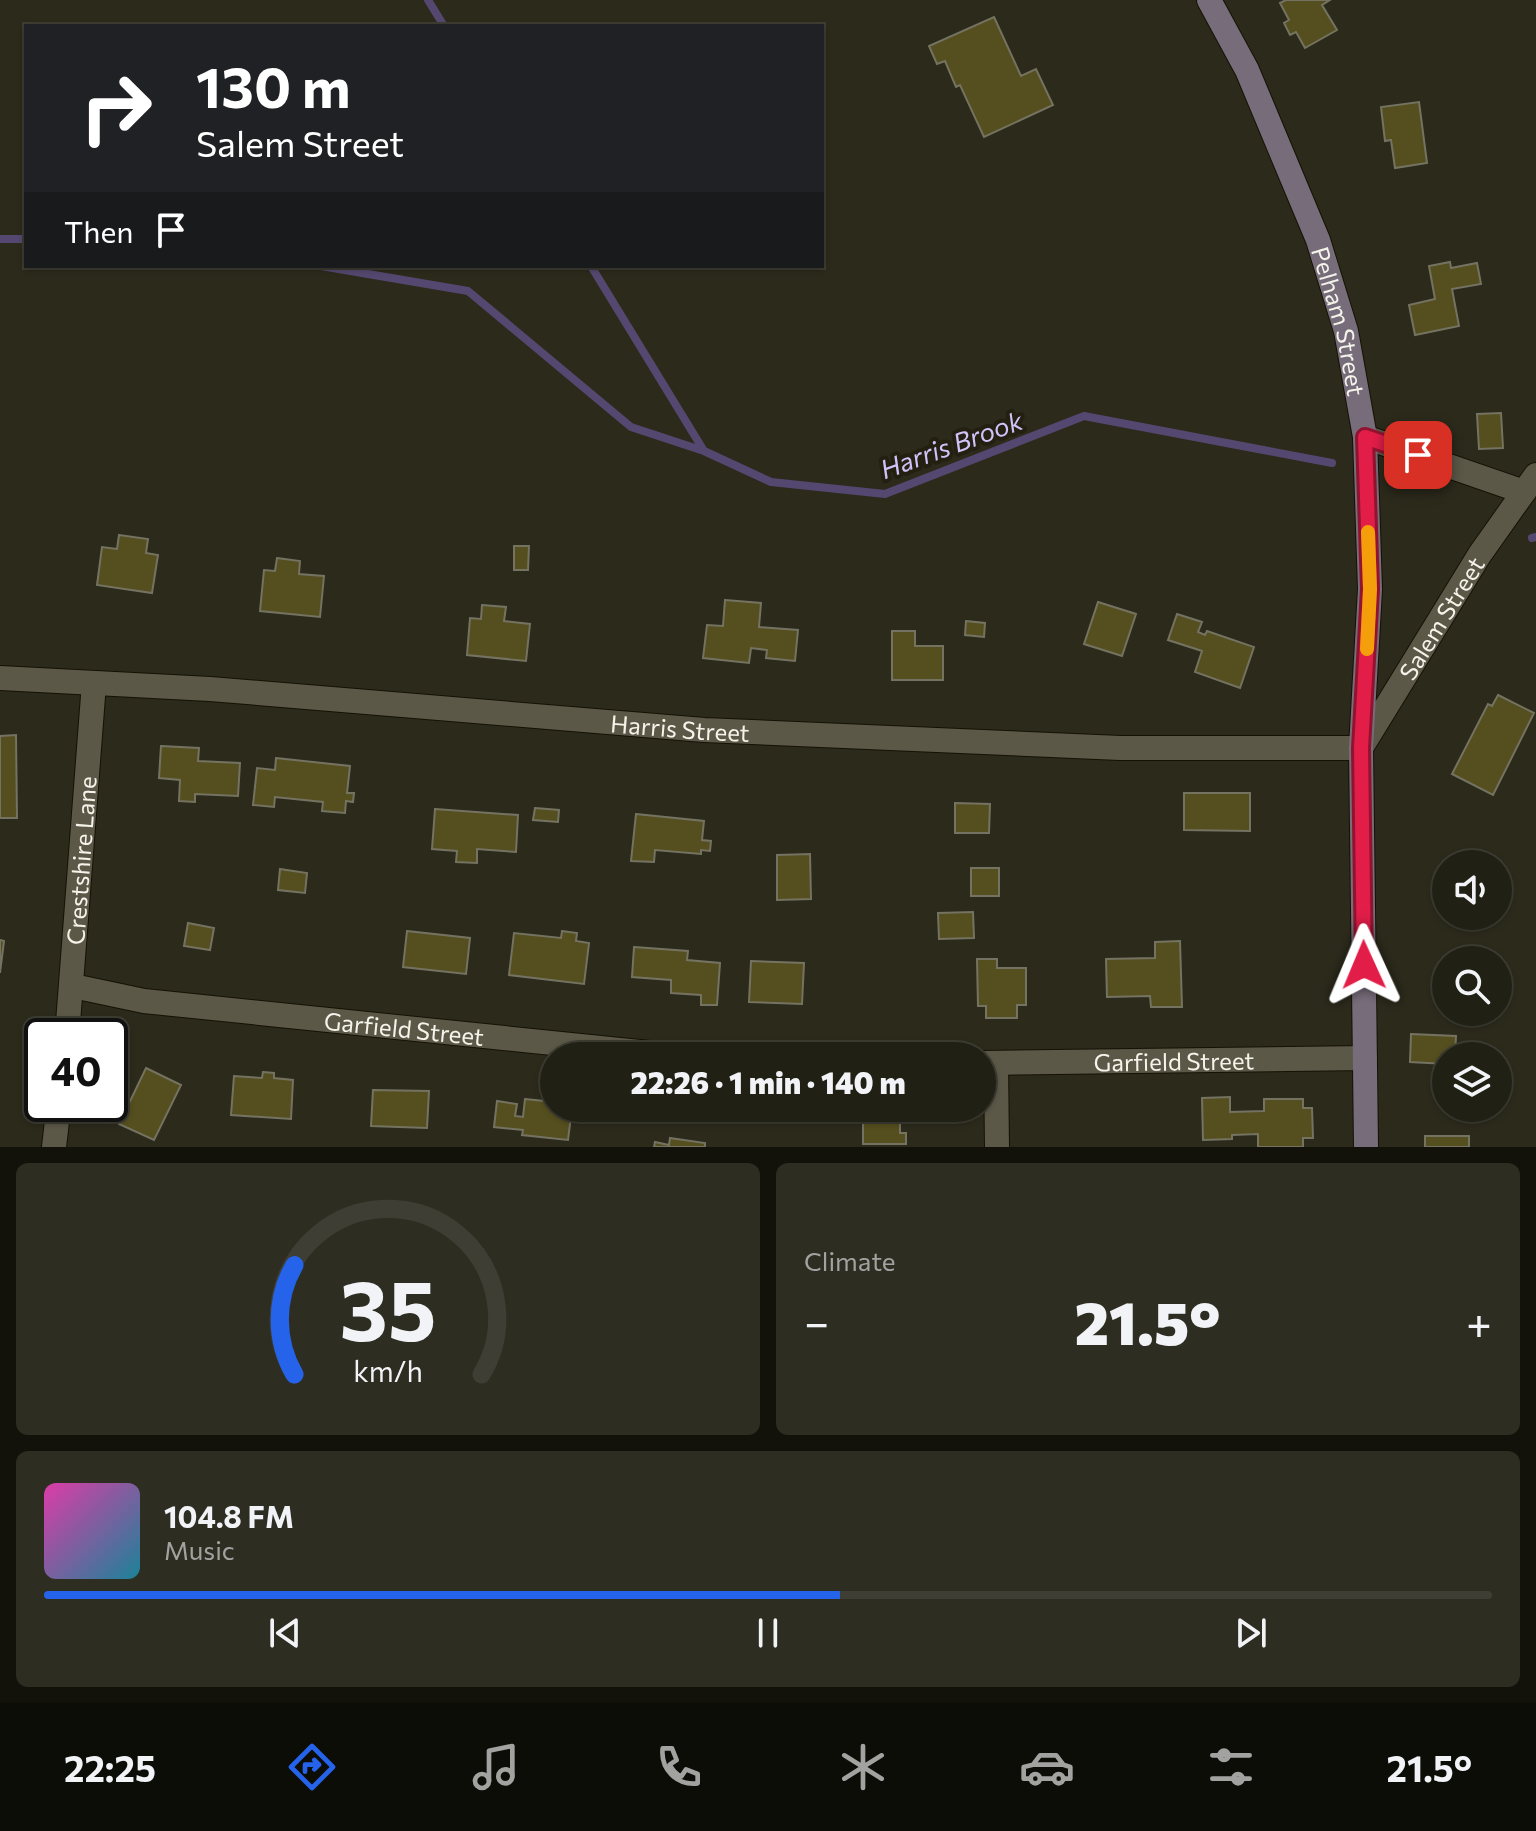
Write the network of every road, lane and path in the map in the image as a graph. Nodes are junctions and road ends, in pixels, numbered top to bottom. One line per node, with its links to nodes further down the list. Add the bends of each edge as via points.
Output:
1 (1209, 0): 2 (street, Pelham Street, via 1247,70 1318,240 1346,331)
2 (1365, 437): 3 (street, Salem Street); 6 (street, Pelham Street, via 1370,589)
3 (1530, 484): 6 (street, Salem Street, via 1480,554)
4 (0, 678): 5 (street, Harris Street)
5 (94, 683): 6 (street, Harris Street, via 704,730 1120,748); 7 (street, Crestshire Lane)
6 (1361, 748): 10 (street, Pelham Street)
7 (73, 986): 8 (street, Crestshire Lane); 9 (street, Garfield Street, via 144,1001)
8 (69, 1018)
9 (542, 1042)
10 (1365, 1058): 11 (street, Garfield Street); 16 (street, Pelham Street)
11 (996, 1063)
12 (57, 1122): 14 (street)
13 (995, 1122): 15 (street)
14 (54, 1147)
15 (997, 1147)
16 (1366, 1147)

